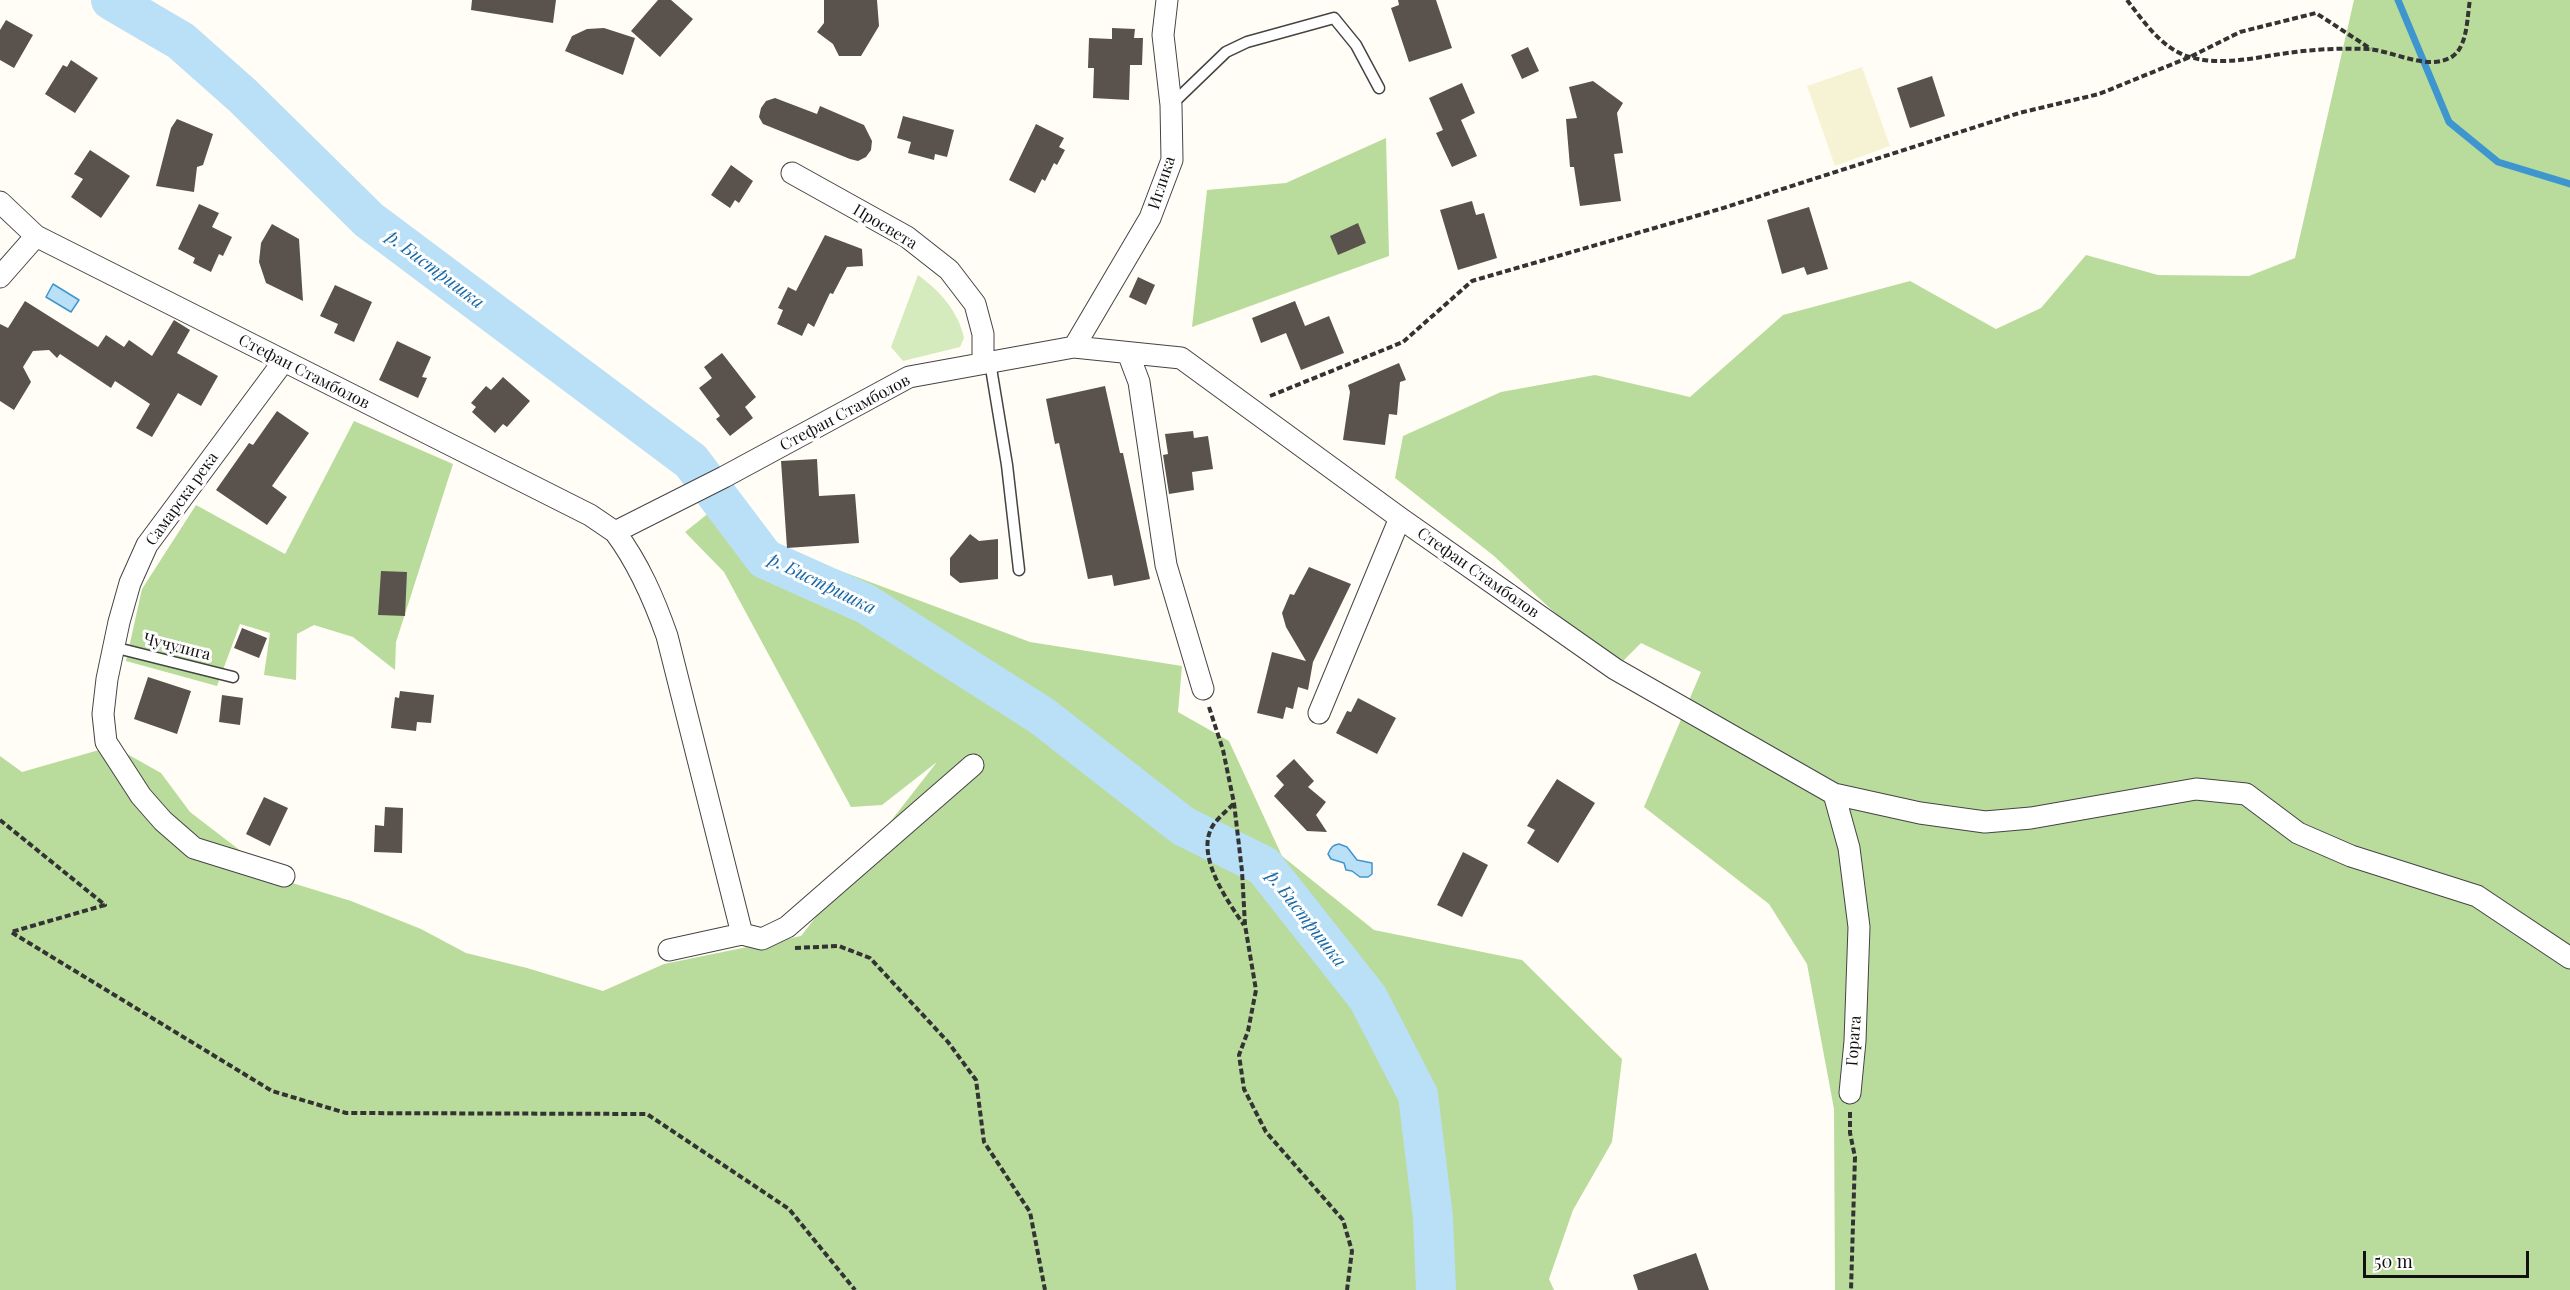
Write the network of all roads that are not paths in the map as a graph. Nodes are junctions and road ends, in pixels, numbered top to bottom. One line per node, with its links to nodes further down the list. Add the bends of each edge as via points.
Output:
1 (1167, 0): 3 (street, Иглика, via 1163,34)
2 (1379, 88): 3 (lane, via 1356,45 1334,18 1247,42 1226,52)
3 (1171, 105): 8 (street, Иглика, via 1172,160 1150,218)
4 (792, 173): 11 (street, Просвета, via 907,237 949,270 975,304)
5 (0, 202): 6 (street, Стефан Стамболов)
6 (36, 236): 7 (street); 10 (street, Стефан Стамболов)
7 (0, 277)
8 (1074, 346): 9 (street, Стефан Стамболов); 11 (street, Стефан Стамболов)
9 (1128, 353): 12 (street, Стефан Стамболов, via 1181,358); 17 (street, via 1139,382 1166,565)
10 (283, 362): 13 (street, Стефан Стамболов, via 590,515); 15 (street, Самарска река, via 147,544 130,584)
11 (987, 363): 13 (street, Стефан Стамболов, via 909,377); 14 (lane, via 1007,465)
12 (1400, 518): 18 (street); 20 (street, Стефан Стамболов, via 1615,669)
13 (615, 532): 22 (street, Стефан Стамболов, via 653,596 667,636)
14 (1019, 570)
15 (113, 647): 16 (lane, Чучулига); 21 (street, Самарска река, via 104,714 106,742 141,796 194,849)
16 (233, 676)
17 (1203, 689)
18 (1319, 713)
19 (973, 765): 22 (street, via 788,927)
20 (1834, 794): 24 (street, Стефан Стамболов, via 1920,813 1985,822 2031,818 2196,789 2246,794 2298,833 2351,856 2477,896); 25 (street, Гората, via 1849,848 1859,927)
21 (284, 876)
22 (752, 936): 23 (street)
23 (669, 950)
24 (2570, 958)
25 (1850, 1093)

